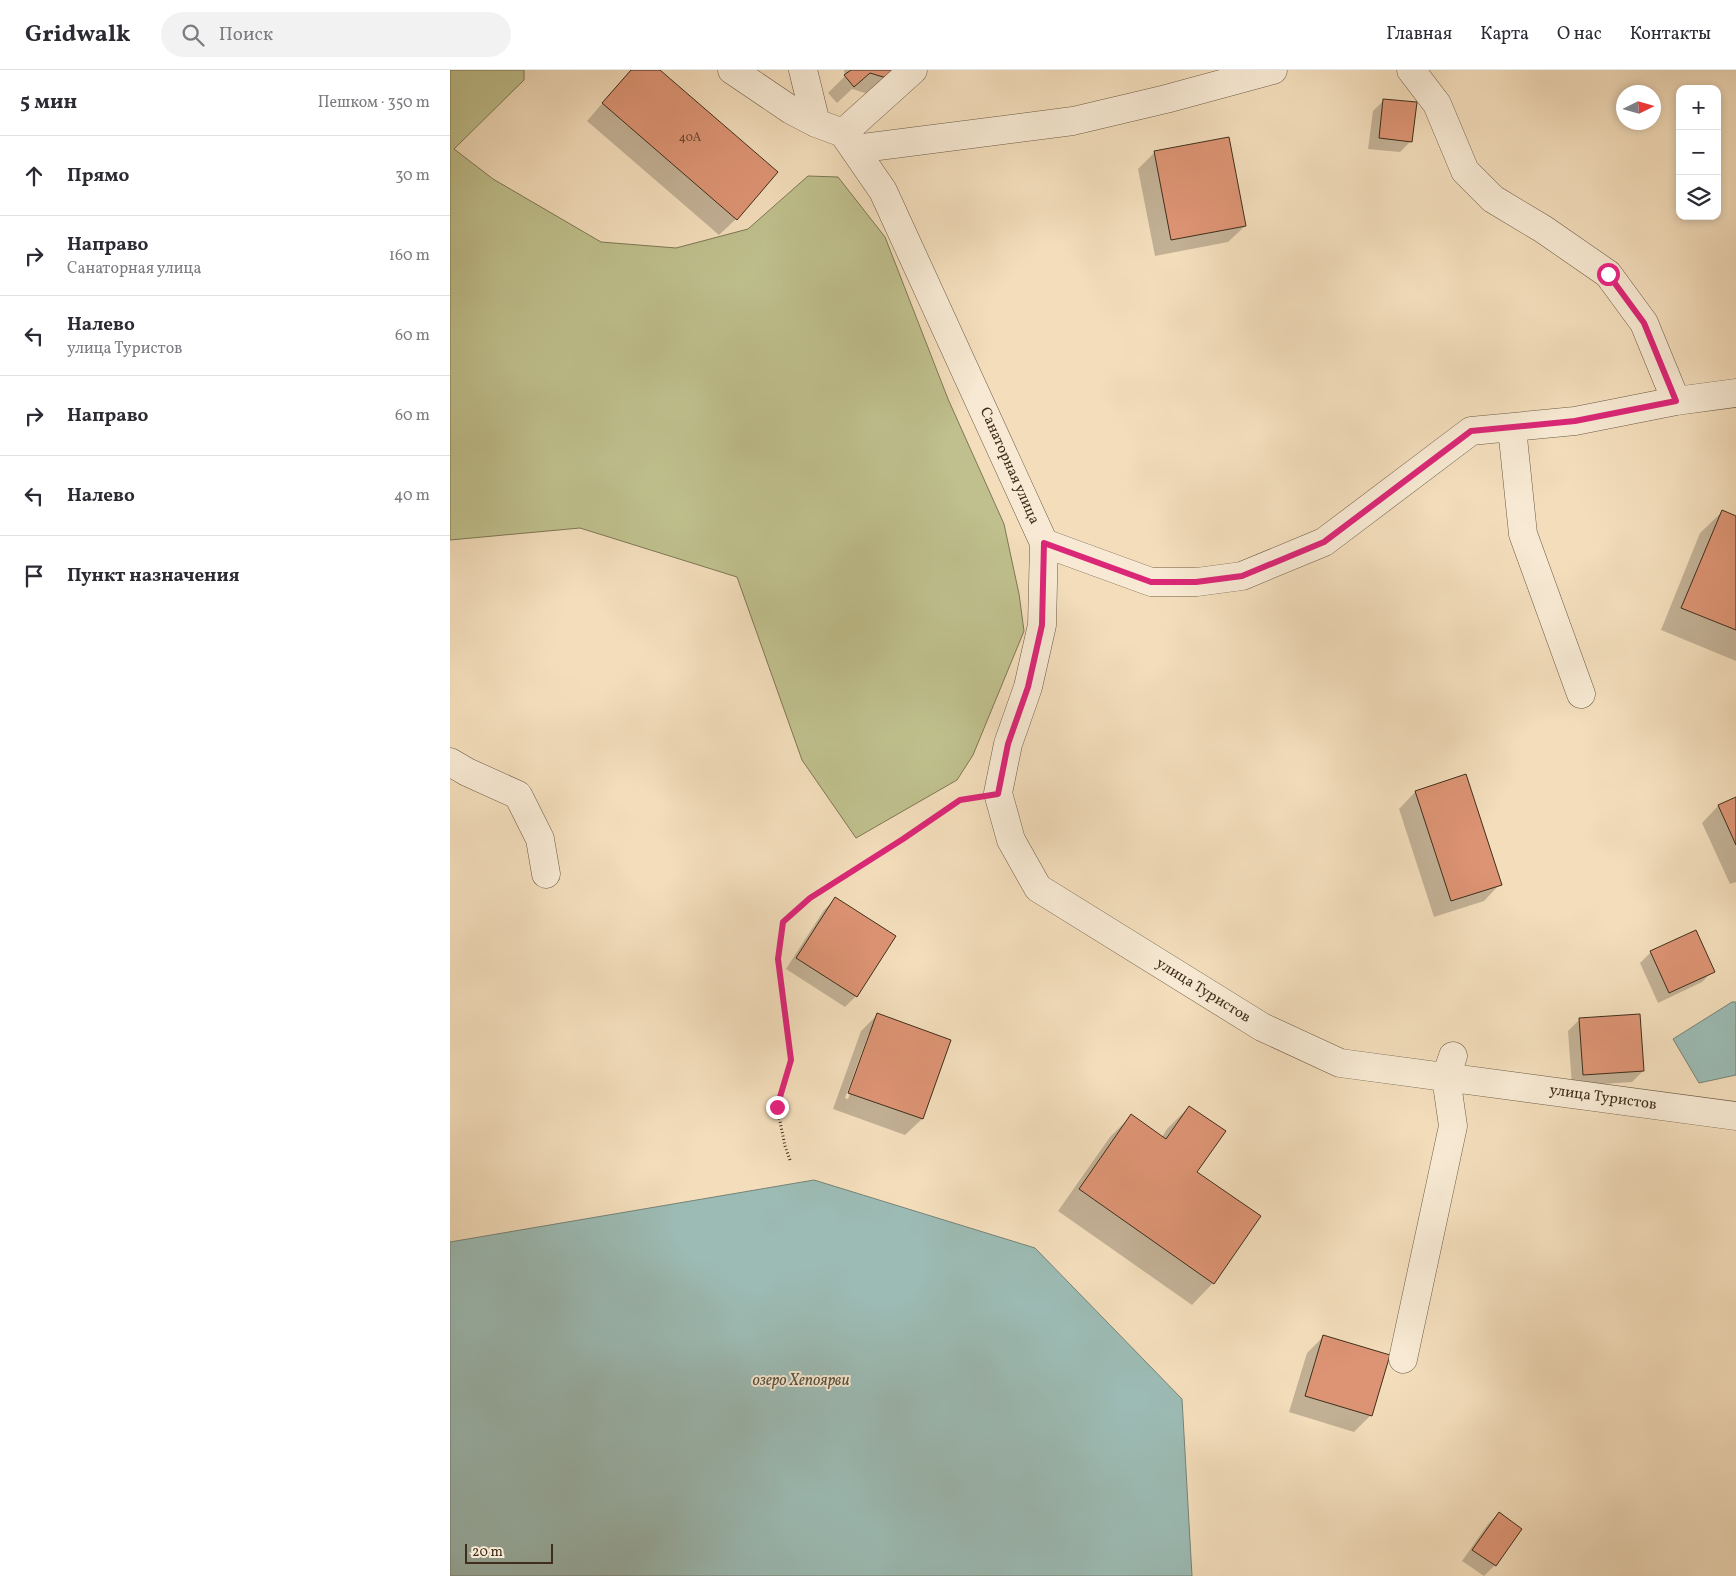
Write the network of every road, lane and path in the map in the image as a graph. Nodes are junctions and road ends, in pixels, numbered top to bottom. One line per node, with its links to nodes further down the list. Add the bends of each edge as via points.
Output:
1 (732, 70): 6 (street)
2 (803, 70): 6 (street)
3 (913, 70): 7 (street)
4 (1273, 70): 7 (street, via 1072,121)
5 (1411, 70): 9 (street, via 1437,104 1465,171 1493,199 1608,274 1644,323)
6 (816, 123): 7 (street)
7 (849, 141): 11 (street, Санаторная улица, via 883,191)
8 (1736, 393): 9 (street, Санаторная улица)
9 (1676, 401): 10 (street, Санаторная улица, via 1575,421)
10 (1512, 428): 11 (street, Санаторная улица, via 1471,431 1324,542 1242,576 1196,582 1151,582); 12 (street, via 1523,534)
11 (1044, 543): 14 (street, улица Туристов, via 1042,625 1028,687 1008,744)
12 (1581, 694)
13 (450, 762): 15 (street, via 518,795 540,839)
14 (998, 794): 16 (street, улица Туристов, via 1011,840 1038,888 1262,1027 1340,1064); 18 (path, via 960,800 810,898 783,922 778,959 791,1060 777,1107)
15 (546, 874)
16 (1450, 1066): 17 (street, улица Туристов); 19 (street, via 1453,1126)
17 (1736, 1116)
18 (790, 1160)
19 (1403, 1359)

